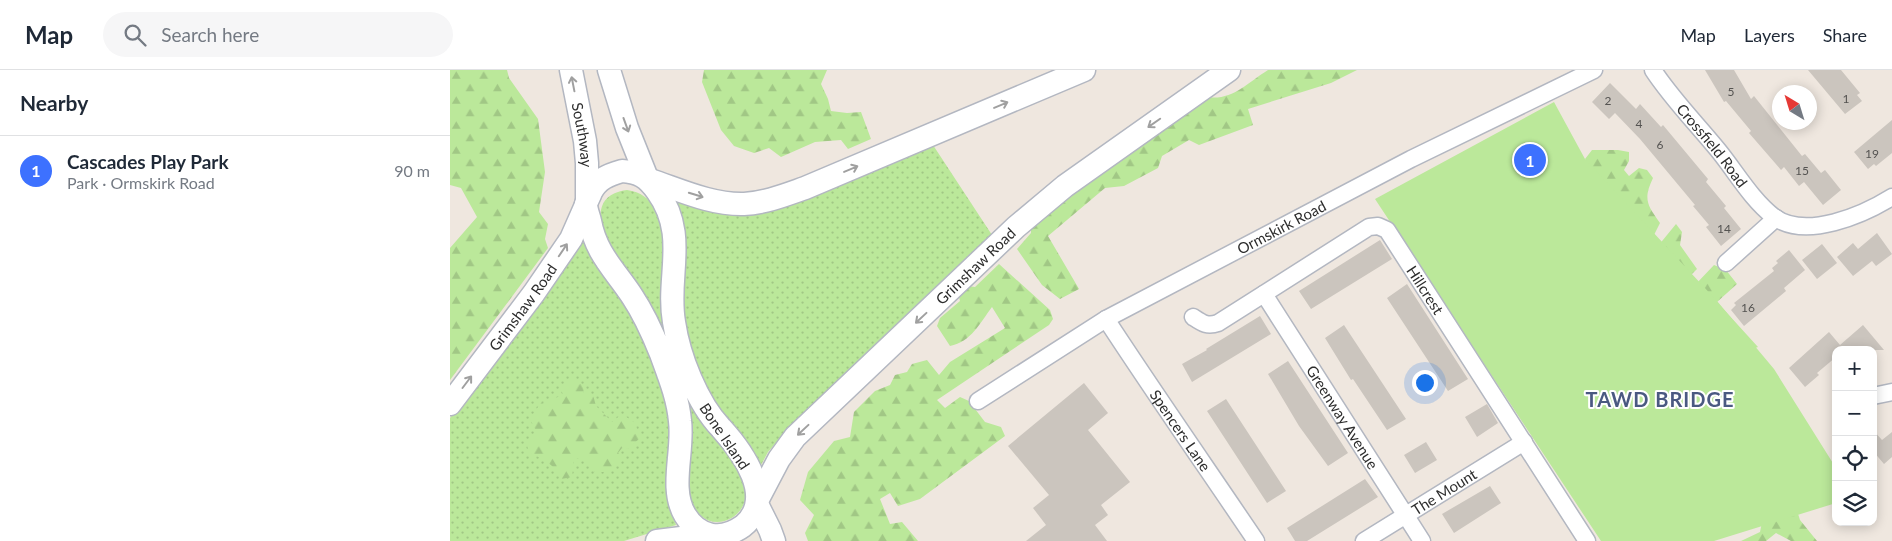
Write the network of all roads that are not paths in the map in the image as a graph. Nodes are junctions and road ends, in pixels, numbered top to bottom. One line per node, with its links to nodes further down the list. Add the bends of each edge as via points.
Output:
1 (571, 70): 11 (main road, Southway, one-way to 1, via 585,141)
2 (609, 70): 9 (main road, one-way to 9, via 627,128)
3 (1229, 70): 8 (main road, Grimshaw Road)
4 (1241, 70): 8 (main road)
5 (1594, 70): 16 (street, Ormskirk Road, via 1411,159)
6 (1654, 70): 12 (street, Crossfield Road, via 1669,93 1762,206)
7 (1077, 73): 9 (main road, one-way to 7, via 718,202 744,204 769,200 805,188)
8 (1200, 90): 22 (main road, Grimshaw Road, one-way to 22, via 1065,186 1016,228 795,437 779,459)
9 (648, 179): 11 (main road, via 634,172 622,171 607,176 596,184); 22 (main road, Bone Island, via 662,198 671,219 675,244 672,297 681,349 702,402 747,465 755,482)
10 (1892, 197): 12 (street, Crossfield Road, via 1880,205 1821,226 1792,224)
11 (587, 203): 20 (main road, Grimshaw Road, one-way to 11, via 571,239); 24 (main road, Bone Island, via 598,249 646,318 678,403 681,423 679,501 694,526)
12 (1776, 218): 13 (street)
13 (1726, 262)
14 (1264, 294): 15 (street, Hillcrest, via 1212,325 1205,325); 21 (street, Hillcrest, via 1368,227 1378,226 1387,230); 23 (street, Greenway Avenue)
15 (1193, 317)
16 (1106, 319): 19 (street, Ormskirk Road); 27 (street, Spencers Lane)
17 (1892, 392): 18 (street)
18 (1877, 395)
19 (978, 401)
20 (450, 404)
21 (1524, 442): 23 (street, The Mount); 30 (street, Hillcrest)
22 (758, 502): 24 (main road, via 747,524 738,531); 26 (main road, Bone Island)
23 (1406, 515): 28 (street, The Mount); 29 (street, Greenway Avenue)
24 (711, 538): 25 (main road)
25 (657, 541)
26 (774, 541)
27 (1256, 541)
28 (1364, 541)
29 (1422, 541)
30 (1587, 541)

